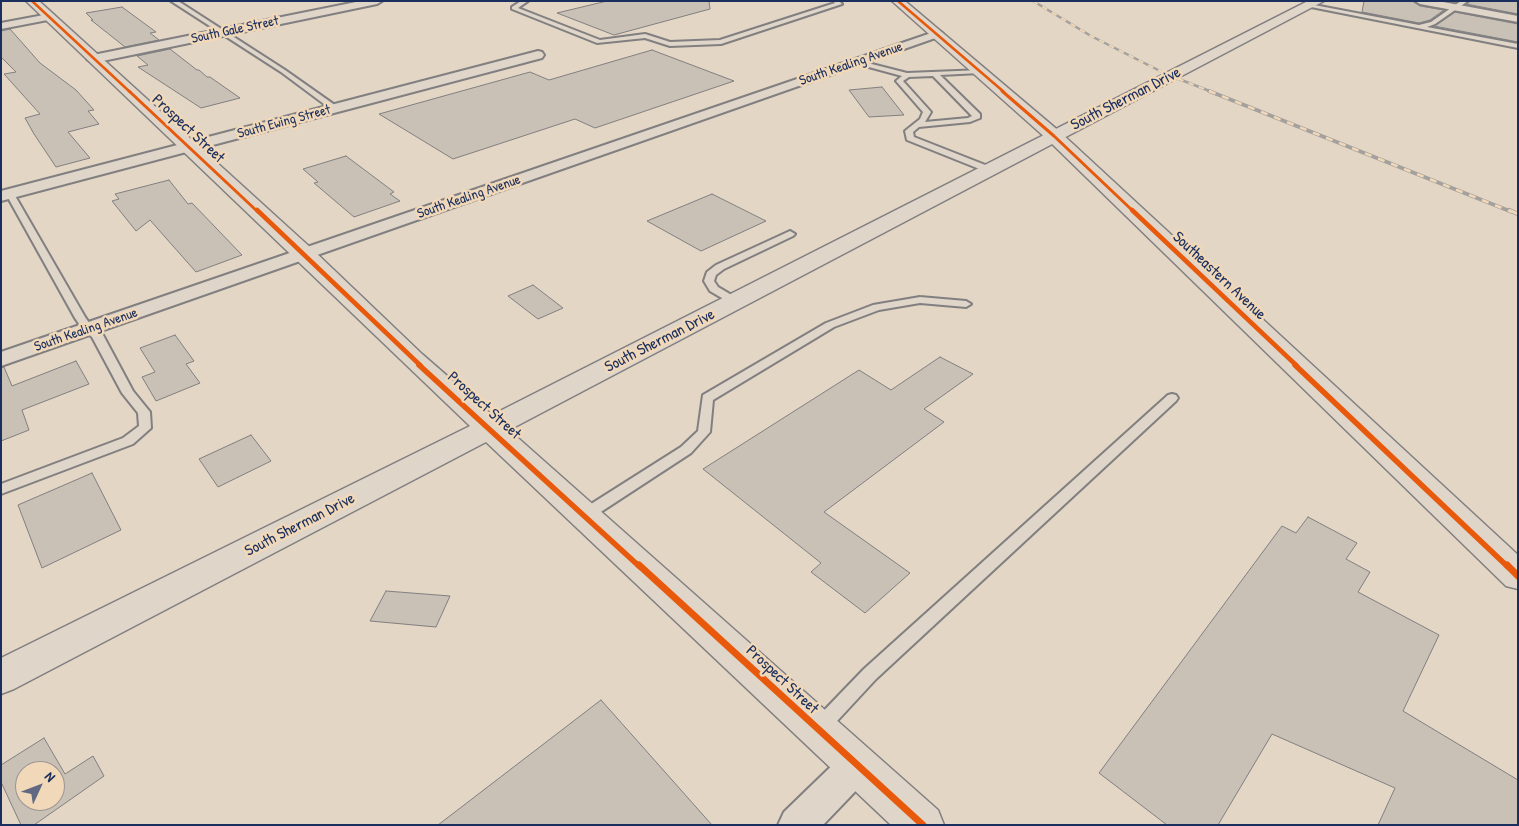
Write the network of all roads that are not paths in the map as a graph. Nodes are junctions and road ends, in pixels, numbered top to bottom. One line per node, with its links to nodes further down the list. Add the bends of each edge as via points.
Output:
1 (32, 1): 11 (main road, Prospect Street)
2 (174, 1): 15 (lane)
3 (377, 1): 15 (street, South Gale Street)
4 (525, 1): 5 (lane, via 514,8 599,42 645,36 670,44 721,42 839,4)
5 (836, 1)
6 (898, 1): 16 (main road, Southeastern Avenue)
7 (1420, 1): 10 (street)
8 (1466, 1): 10 (lane)
9 (1314, 3): 14 (lane); 26 (main road, South Sherman Drive)
10 (1456, 8): 12 (street); 14 (lane, via 1434,23)
11 (49, 17): 13 (street); 19 (main road, Prospect Street)
12 (1518, 19)
13 (1, 26)
14 (1419, 27): 17 (lane)
15 (223, 33): 19 (street, South Gale Street); 24 (lane)
16 (937, 34): 20 (street, South Kealing Avenue); 21 (main road, Southeastern Avenue)
17 (1518, 46)
18 (538, 55): 24 (street, South Ewing Street)
19 (93, 59): 27 (main road, Prospect Street)
20 (856, 62): 23 (lane); 31 (street, South Kealing Avenue)
21 (980, 71): 22 (lane); 26 (main road, Southeastern Avenue)
22 (935, 74): 23 (lane); 25 (lane, via 977,116 970,120)
23 (907, 75): 25 (lane, via 899,81 927,112)
24 (335, 108): 27 (street, South Ewing Street)
25 (915, 125): 28 (lane, via 909,131 910,138)
26 (1054, 136): 28 (main road, South Sherman Drive); 40 (main road, Southeastern Avenue)
27 (189, 147): 29 (street, South Ewing Street); 31 (main road, Prospect Street)
28 (990, 170): 32 (main road, South Sherman Drive)
29 (6, 195): 34 (lane)
30 (790, 234): 32 (lane, via 711,274 709,282 714,289)
31 (304, 254): 34 (street, South Kealing Avenue); 37 (main road, Prospect Street)
32 (736, 302): 37 (main road, South Sherman Drive)
33 (966, 304): 39 (lane, via 920,300 877,307 830,325 707,398 704,432 686,450)
34 (88, 329): 35 (street, South Kealing Avenue); 38 (lane, via 97,336 128,393 144,412 145,428 128,441)
35 (1, 359)
36 (1172, 398): 42 (lane, via 870,674)
37 (490, 428): 39 (main road, Prospect Street); 41 (main road, South Sherman Drive)
38 (1, 489)
39 (584, 515): 42 (main road, Prospect Street)
40 (1518, 576)
41 (1, 677)
42 (818, 729): 43 (main road, Prospect Street)
43 (857, 765): 44 (street); 45 (main road, Prospect Street)
44 (797, 825)
45 (923, 825)

